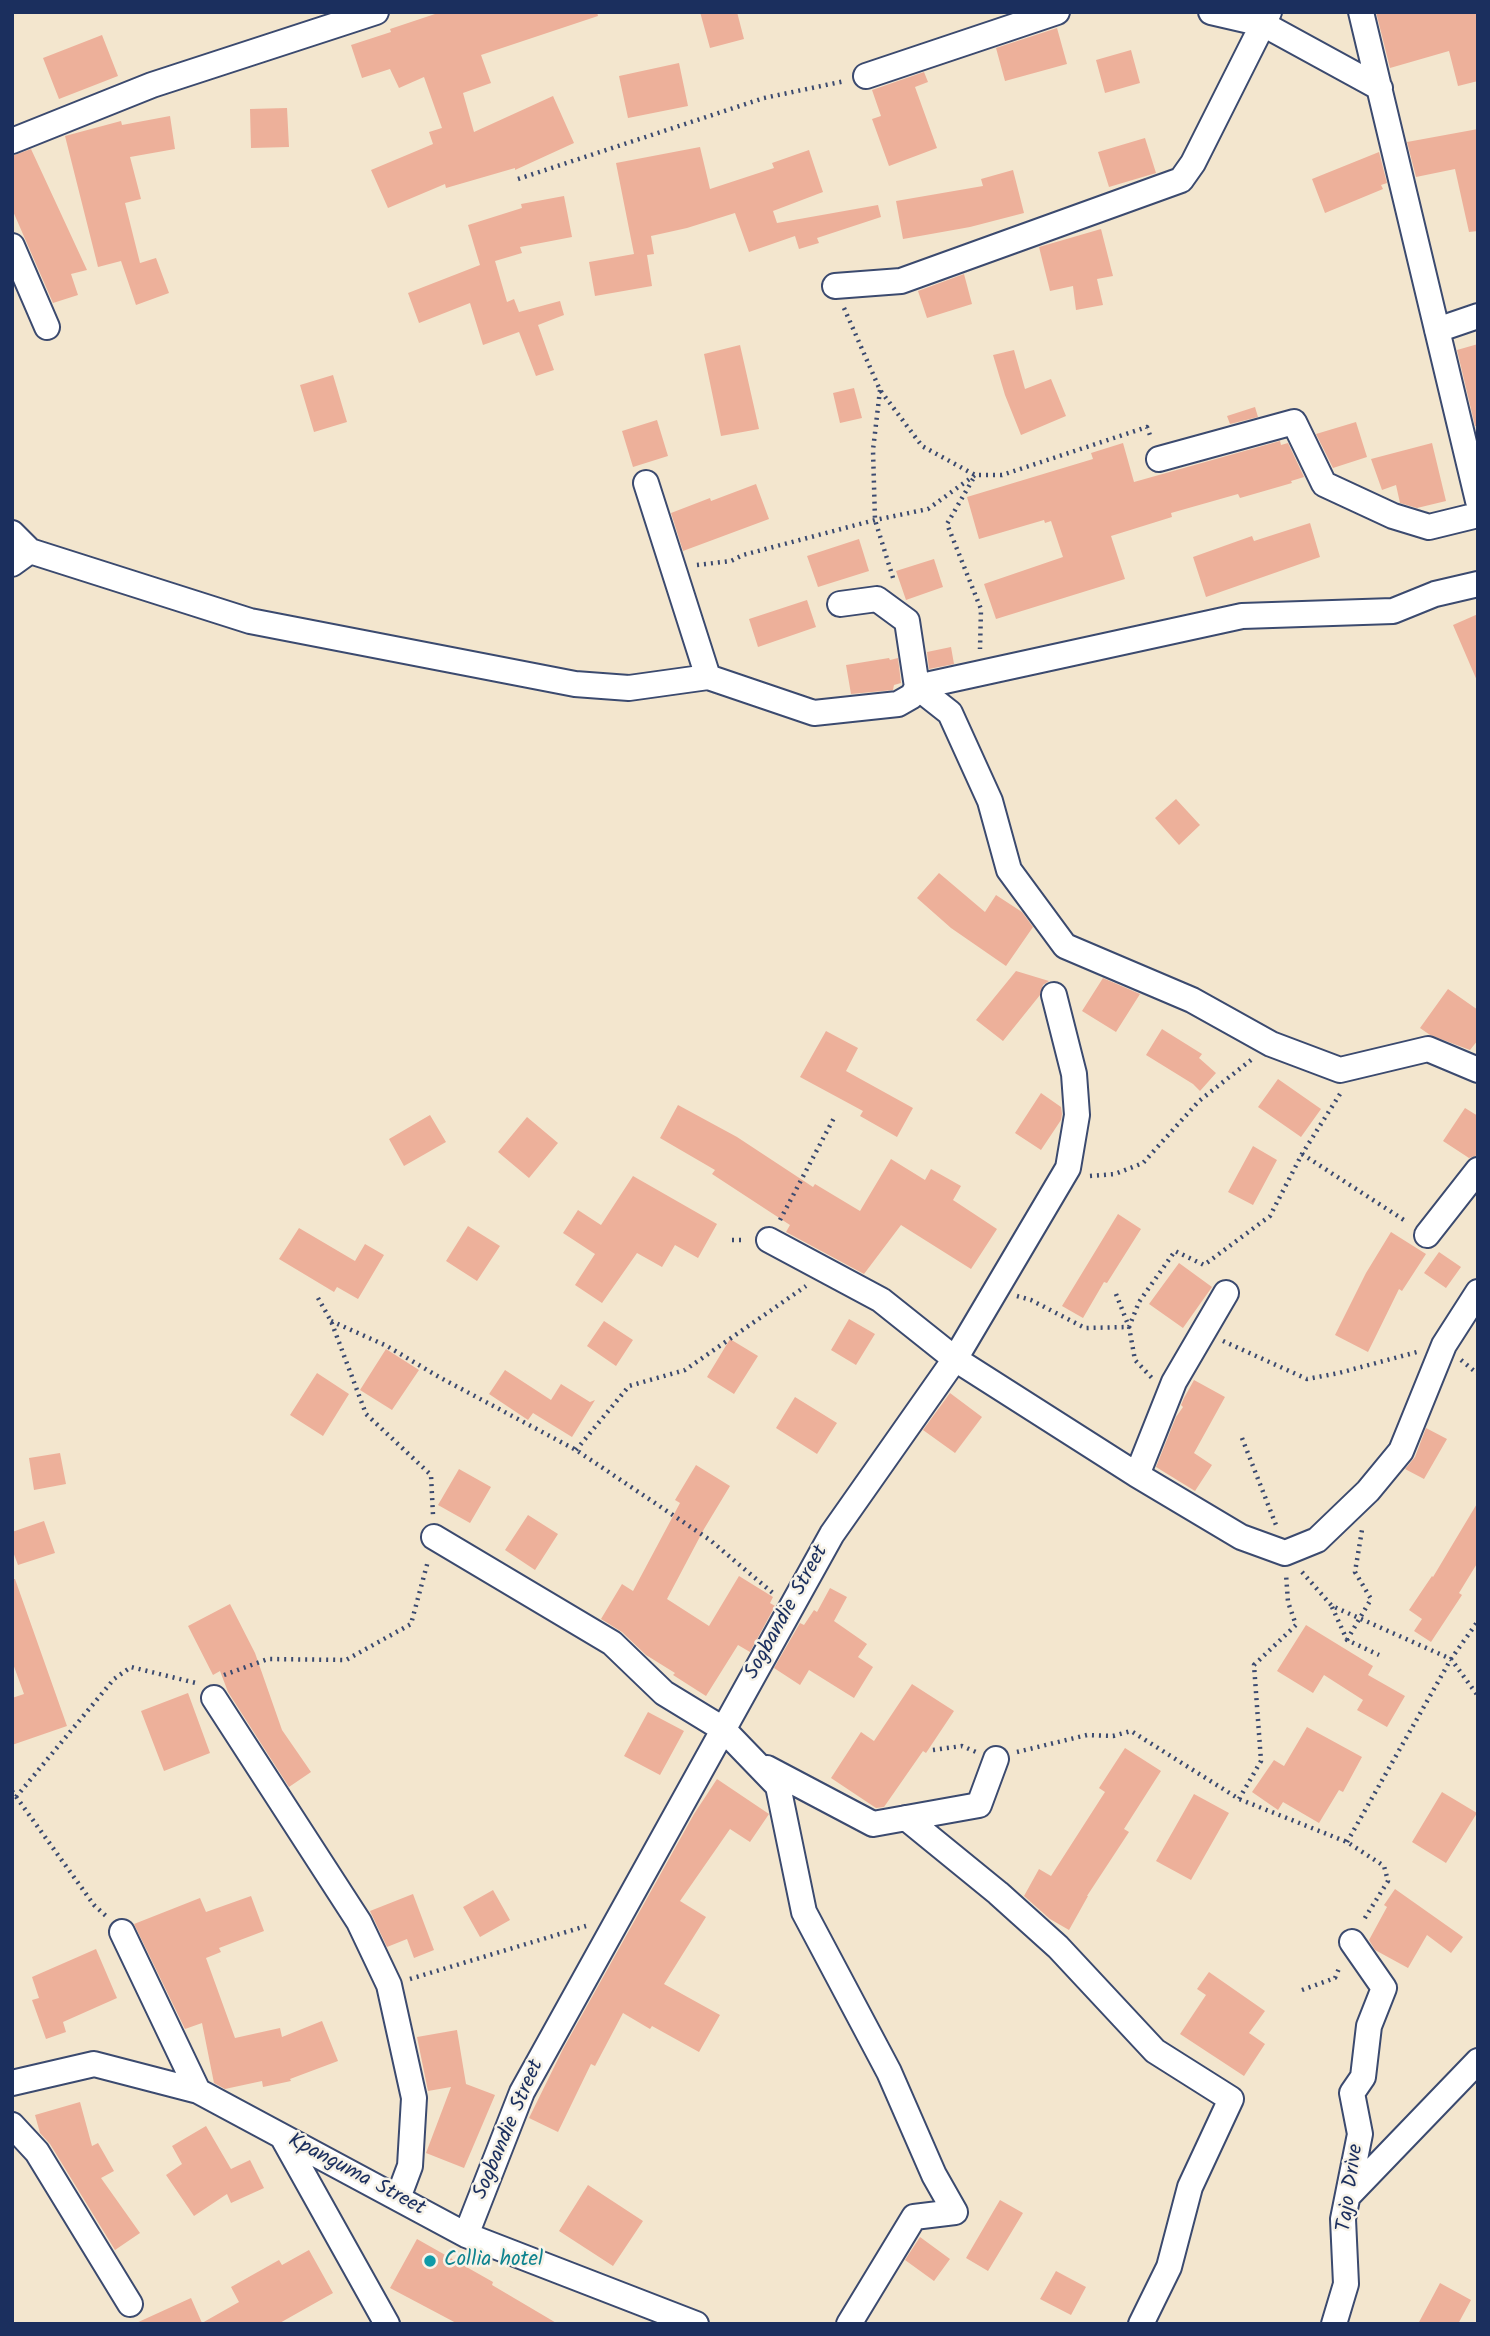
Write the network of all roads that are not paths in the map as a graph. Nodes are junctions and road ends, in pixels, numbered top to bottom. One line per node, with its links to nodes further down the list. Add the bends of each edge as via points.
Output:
1 (376, 12): 8 (street, via 152,85)
2 (1058, 12): 6 (street)
3 (1211, 12): 5 (street)
4 (1362, 12): 7 (street)
5 (1266, 18): 7 (street); 10 (street, via 1181,180 901,281)
6 (866, 76)
7 (1380, 88): 13 (street)
8 (12, 141)
9 (12, 246): 12 (street)
10 (835, 286)
11 (1478, 316): 13 (street)
12 (47, 327)
13 (1437, 330): 16 (street)
14 (1159, 459): 17 (street, via 1294,422 1324,484 1429,527)
15 (646, 483): 22 (street)
16 (1478, 501)
17 (1478, 515)
18 (12, 533): 19 (street)
19 (21, 557): 22 (street, via 250,621 575,684 629,688)
20 (1478, 584): 23 (street, via 1393,611 1242,616)
21 (840, 604): 23 (street, via 877,599 907,621)
22 (708, 677): 23 (street, via 814,713 898,704)
23 (917, 687): 25 (street, via 950,713 989,801 1009,870 1065,946 1192,1000 1271,1044 1340,1070 1428,1049)
24 (1054, 995): 31 (street, Sogbandie Street, via 1074,1074 1077,1115 1068,1168)
25 (1478, 1070)
26 (1478, 1170): 27 (street)
27 (1427, 1235)
28 (769, 1240): 31 (street, via 881,1300)
29 (1478, 1292): 32 (street, via 1444,1345 1401,1451 1368,1492 1317,1541 1285,1553 1241,1537)
30 (1226, 1293): 32 (street, via 1174,1382)
31 (955, 1359): 32 (street); 35 (street, Sogbandie Street, via 832,1534)
32 (1137, 1475)
33 (434, 1537): 35 (street, via 612,1643 664,1693)
34 (213, 1686): 47 (street, via 359,1922 389,1985 414,2098 411,2166)
35 (723, 1729): 37 (street); 48 (street, Sogbandie Street, via 522,2092)
36 (996, 1759): 38 (street, via 979,1805)
37 (754, 1761): 38 (street, via 873,1824); 52 (street, via 778,1786 804,1912 889,2072 955,2212 914,2217)
38 (906, 1818): 53 (street, via 1058,1947 1155,2051 1231,2099 1190,2187 1169,2267)
39 (122, 1932): 43 (street)
40 (1352, 1942): 46 (street, Tajo Drive, via 1384,1988 1368,2026 1363,2077 1352,2093 1360,2134)
41 (1478, 2061): 46 (street)
42 (12, 2082): 43 (street, Kpanguma Street, via 94,2064)
43 (198, 2091): 45 (street, Kpanguma Street)
44 (12, 2125): 49 (street, via 37,2152)
45 (282, 2137): 47 (street, Kpanguma Street); 50 (street)
46 (1348, 2196): 54 (street, Tajo Drive, via 1343,2219 1346,2284)
47 (398, 2199): 48 (street, Kpanguma Street)
48 (466, 2235): 51 (street, Kpanguma Street)
49 (130, 2304)
50 (387, 2324)
51 (695, 2324)
52 (849, 2324)
53 (1140, 2324)
54 (1334, 2324)

